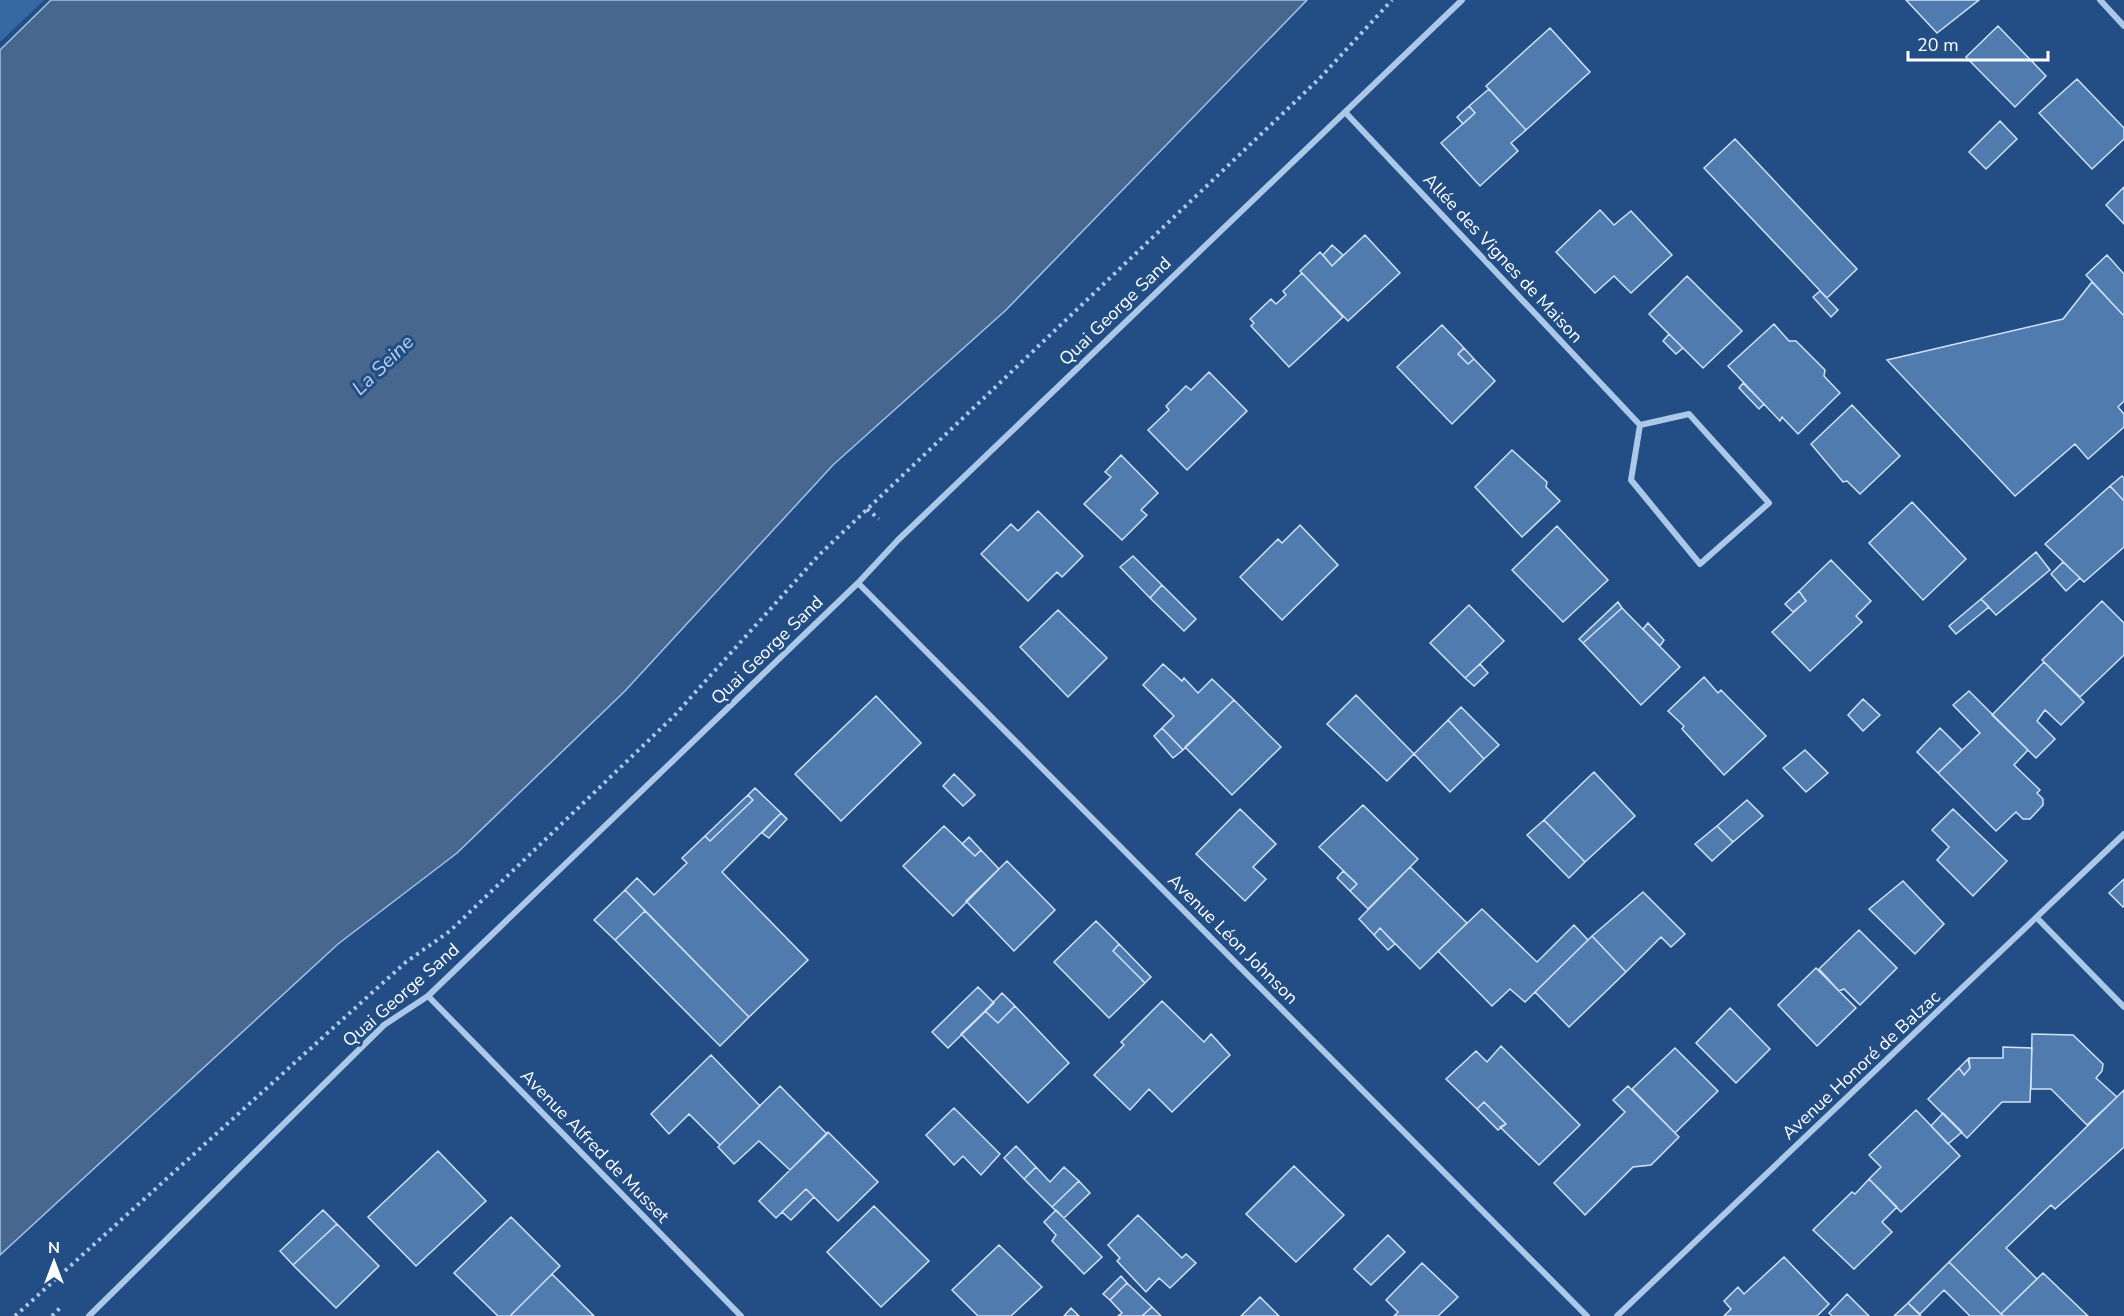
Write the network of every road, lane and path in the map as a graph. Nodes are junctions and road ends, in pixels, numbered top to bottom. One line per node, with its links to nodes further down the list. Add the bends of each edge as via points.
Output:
1 (1392, 0): 7 (path, via 1319,79)
2 (1462, 0): 5 (street, Quai George Sand)
3 (2100, 0): 4 (street)
4 (2124, 26)
5 (1345, 112): 6 (street, Allée des Vignes de Maison); 9 (street, Quai George Sand, via 898,540)
6 (1640, 425): 6 (street, via 1631,480 1700,564 1769,503 1689,414)
7 (867, 509): 8 (path); 14 (path, via 819,555 674,716 450,931 406,962)
8 (886, 525)
9 (858, 583): 12 (street, Quai George Sand); 19 (street, Avenue Léon Johnson)
10 (2124, 834): 11 (street, Avenue Honoré de Balzac)
11 (2038, 919): 13 (street); 20 (street, Avenue Honoré de Balzac)
12 (428, 996): 17 (street, Quai George Sand, via 384,1025); 18 (street, Avenue Alfred de Musset)
13 (2124, 1007)
14 (20, 1311): 15 (path); 16 (path)
15 (15, 1316)
16 (25, 1316)
17 (89, 1316)
18 (741, 1316)
19 (1587, 1316)
20 (1617, 1316)

